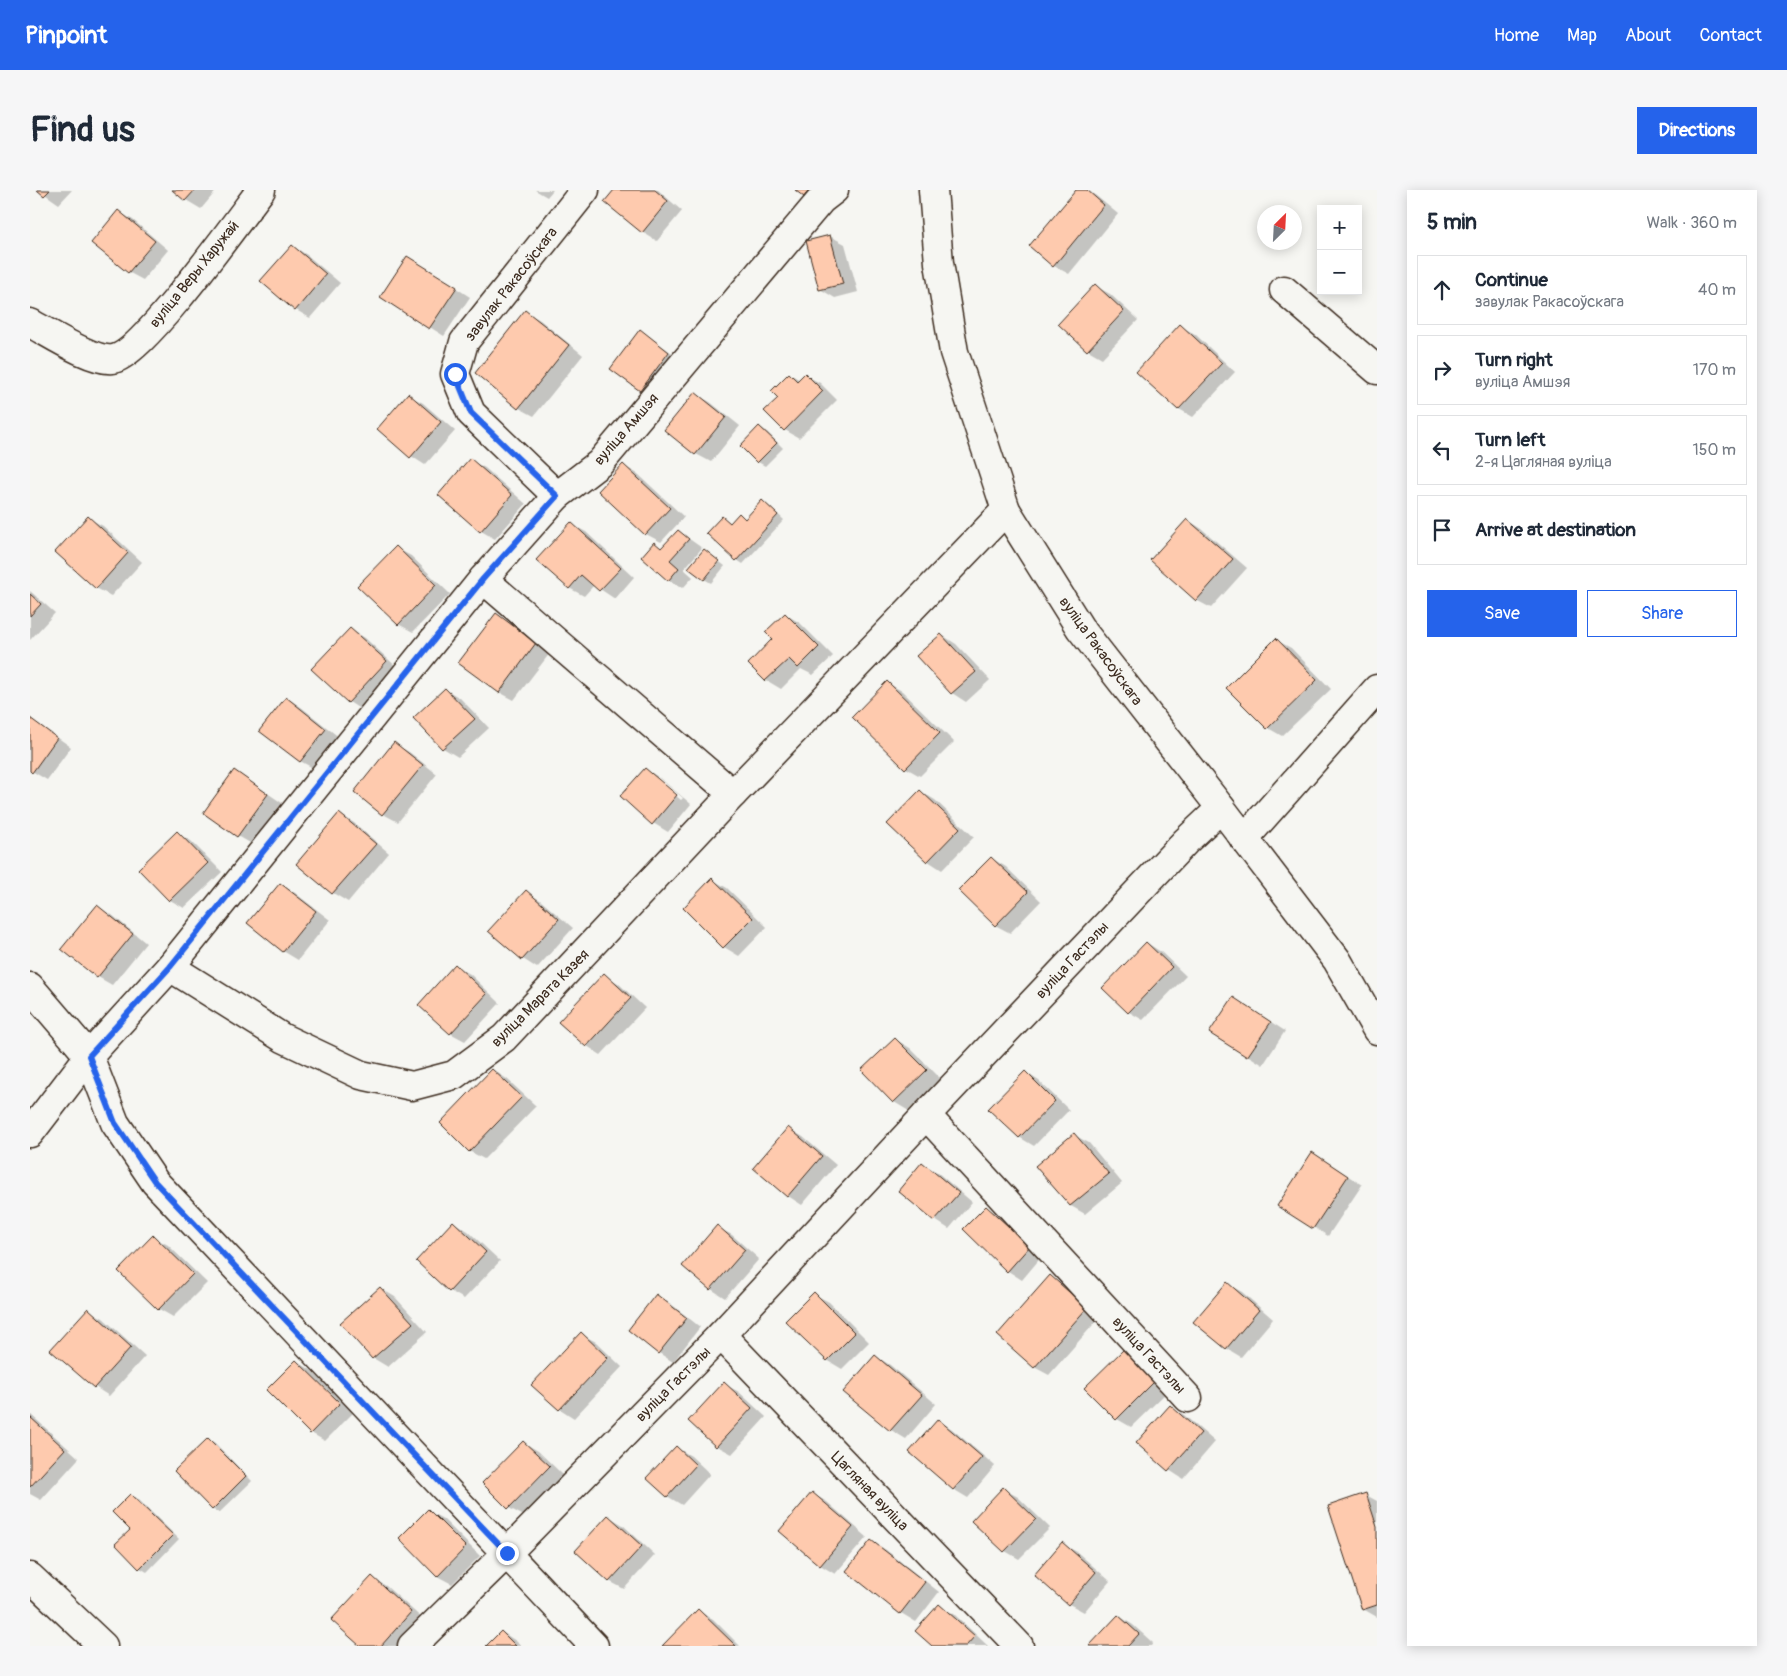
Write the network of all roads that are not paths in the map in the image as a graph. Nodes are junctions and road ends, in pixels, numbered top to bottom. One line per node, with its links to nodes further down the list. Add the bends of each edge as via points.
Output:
1 (261, 190): 6 (street, вуліца Веры Харужай, via 173,305 129,352 114,359 95,358)
2 (584, 190): 8 (street, завулак Ракасоўскага, via 464,342 455,374 471,413)
3 (834, 190): 8 (street, вуліца Амшэя, via 821,200 600,462)
4 (933, 190): 9 (street, вуліца Ракасоўскага, via 954,352)
5 (1284, 290): 7 (street)
6 (30, 323)
7 (1377, 370)
8 (557, 496): 10 (street, вуліца Амшэя)
9 (1006, 510): 12 (street, вуліца Марата Казея); 13 (street, вуліца Ракасоўскага, via 1080,628)
10 (483, 579): 12 (street); 15 (street, вуліца Амшэя)
11 (1377, 690): 14 (street)
12 (733, 794): 15 (street, вуліца Марата Казея, via 504,1038 454,1075 412,1086 361,1075 283,1038)
13 (1221, 808): 14 (street, вуліца Ракасоўскага); 19 (street, вуліца Гастэлы)
14 (1244, 839): 17 (street, вуліца Ракасоўскага, via 1337,960)
15 (170, 967): 18 (street, вуліца Амшэя)
16 (30, 987): 18 (street)
17 (1377, 1030)
18 (89, 1056): 20 (street, вуліца Амшэя); 23 (street, via 115,1123 155,1182)
19 (926, 1115): 21 (street, вуліца Гастэлы); 22 (street, вуліца Гастэлы)
20 (30, 1133)
21 (721, 1335): 23 (street, вуліца Гастэлы); 28 (street, Цагляная вуліца)
22 (1188, 1398)
23 (507, 1553): 26 (street, вуліца Гастэлы); 27 (street)
24 (30, 1576): 25 (street)
25 (103, 1646)
26 (412, 1646)
27 (594, 1646)
28 (1019, 1646)

